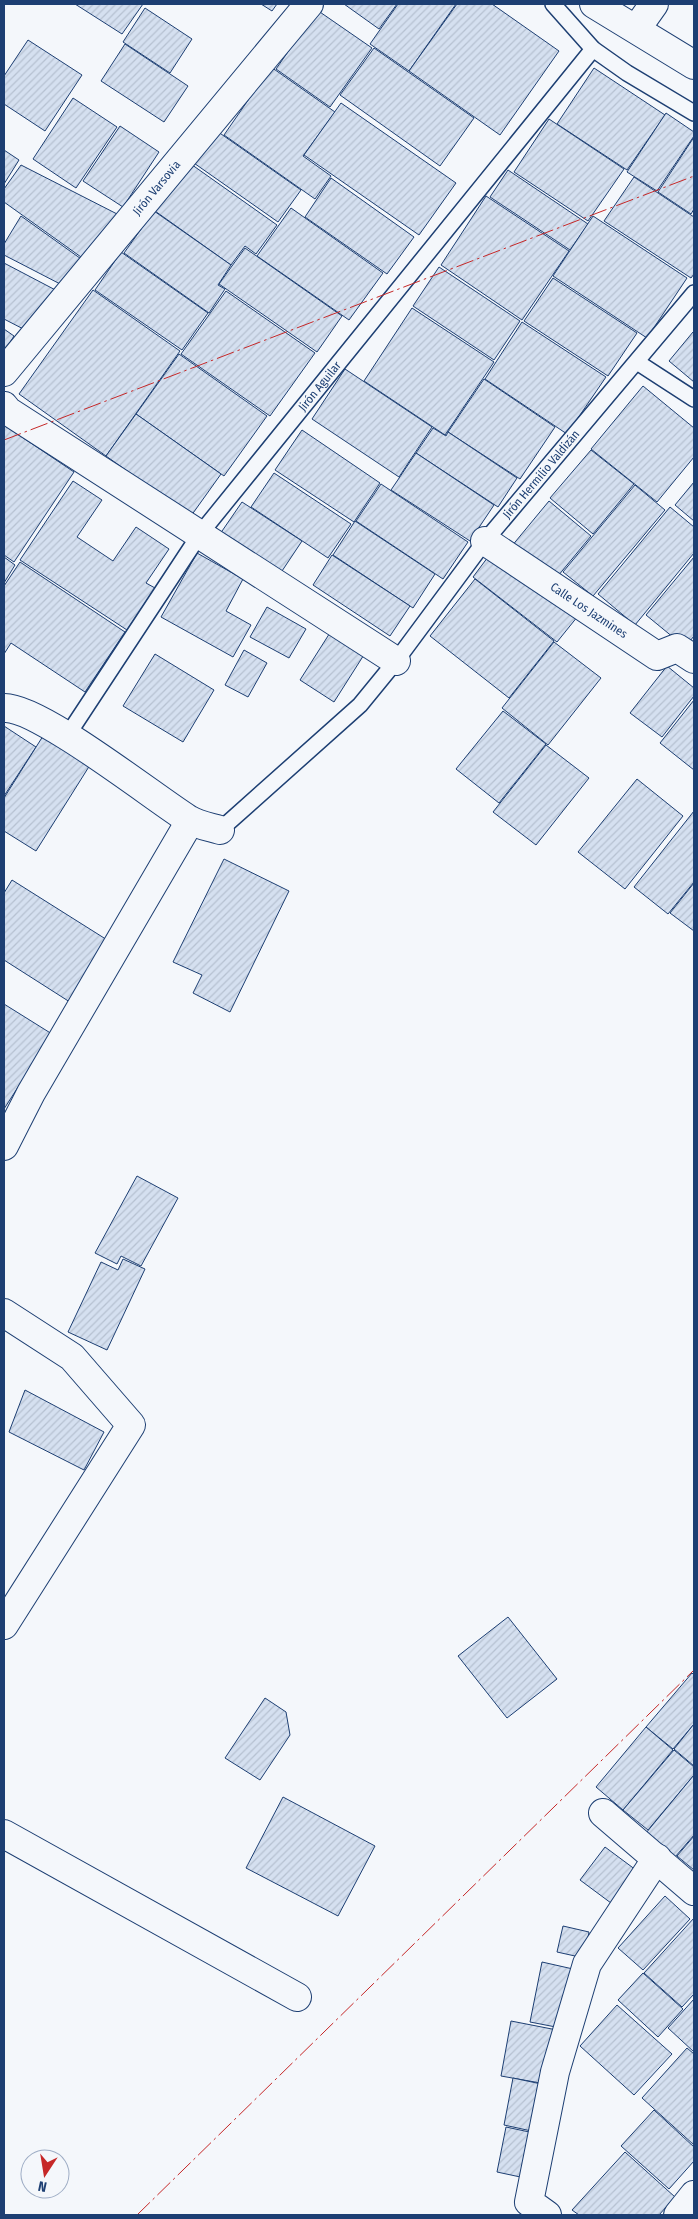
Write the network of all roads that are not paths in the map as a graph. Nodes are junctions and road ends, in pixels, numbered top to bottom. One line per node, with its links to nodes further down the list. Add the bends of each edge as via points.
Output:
1 (309, 4): 11 (street, Jirón Varsovia)
2 (553, 4): 6 (lane)
3 (594, 4): 5 (street)
4 (654, 4): 5 (street)
5 (637, 28): 7 (street)
6 (593, 49): 8 (lane); 14 (lane, Jirón Aguilar)
7 (694, 65)
8 (694, 113)
9 (694, 293): 10 (lane, Jirón Hermilio Valdizán)
10 (637, 362): 12 (lane); 15 (lane, Jirón Hermilio Valdizán)
11 (4, 372)
12 (694, 399)
13 (6, 408): 14 (street)
14 (200, 534): 17 (street); 19 (lane, Jirón Aguilar)
15 (485, 541): 16 (street, Calle Los Jazmines, via 657,656 678,648); 17 (lane, Jirón Hermilio Valdizán)
16 (694, 659)
17 (396, 661): 21 (lane, Jirón Hermilio Valdizán, via 360,706)
18 (4, 708): 19 (street, via 20,710)
19 (67, 736): 20 (street)
20 (190, 821): 21 (street); 22 (street, via 31,1093)
21 (220, 830)
22 (4, 1146)
23 (4, 1313): 24 (street, via 72,1357 131,1425)
24 (4, 1625)
25 (604, 1813): 27 (street)
26 (4, 1834): 29 (street)
27 (657, 1858): 28 (street); 31 (street, via 587,1964 556,2072)
28 (694, 1891)
29 (298, 1997)
30 (694, 2195): 32 (street)
31 (538, 2209)
32 (678, 2215)

